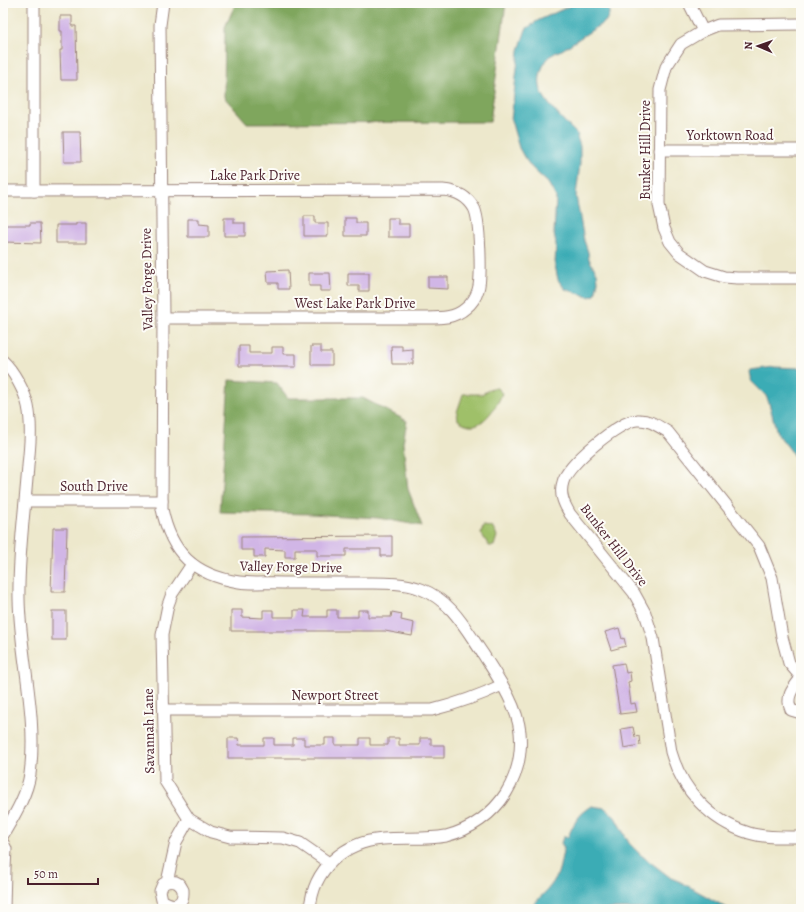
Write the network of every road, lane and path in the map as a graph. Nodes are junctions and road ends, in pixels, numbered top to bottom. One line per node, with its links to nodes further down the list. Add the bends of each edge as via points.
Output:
1 (34, 3): 10 (street)
2 (162, 3): 8 (street, Valley Forge Drive)
3 (689, 3): 5 (street)
4 (801, 24): 5 (street, Bunker Hill Drive, via 718,25)
5 (703, 31): 6 (street, Bunker Hill Drive, via 681,44 666,67 660,90)
6 (659, 150): 7 (street, Yorktown Road); 12 (street, Bunker Hill Drive, via 659,205 664,228 670,242 679,253 705,271 724,277)
7 (801, 150)
8 (161, 190): 10 (street, Lake Park Drive); 11 (street, Lake Park Drive, via 443,190 458,193 470,202 477,216); 13 (street, Valley Forge Drive)
9 (3, 191): 10 (street, Lake Park Drive)
10 (34, 191)
11 (479, 234): 13 (street, West Lake Park Drive, via 478,290 472,302 454,316)
12 (801, 278)
13 (163, 318): 16 (street, Valley Forge Drive)
14 (3, 361): 15 (street, via 18,382 28,405 30,437)
15 (26, 501): 16 (street, South Drive); 23 (street, via 19,600 31,713 30,773 17,810)
16 (162, 501): 17 (street, Valley Forge Drive, via 169,533 177,549)
17 (192, 564): 19 (street, Valley Forge Drive, via 213,576 240,582 386,583 421,589 446,603); 20 (street, Savannah Lane, via 172,594 162,635)
18 (801, 678): 21 (street, Bunker Hill Drive, via 788,698 791,710); 24 (street, Bunker Hill Drive, via 790,663 782,637 772,578 759,546 668,432 651,422 628,422 571,467 563,481 563,501 570,514 634,593 645,613 653,638 671,752 685,785 704,808 733,827 764,836)
19 (502, 685): 20 (street, Newport Street, via 432,710); 26 (street, Valley Forge Drive, via 517,716 521,749 513,781 493,809 473,825 455,833 431,838 369,841 349,848)
20 (164, 710): 22 (street, Savannah Lane, via 165,782)
21 (801, 713)
22 (189, 820): 26 (street, Savannah Lane, via 211,832 230,837 283,838 300,843); 27 (street, via 176,842)
23 (3, 835)
24 (801, 837)
25 (3, 843): 28 (street, via 6,849)
26 (329, 863): 29 (street, Valley Forge Drive, via 316,882)
27 (167, 882)
28 (4, 909)
29 (310, 909)

